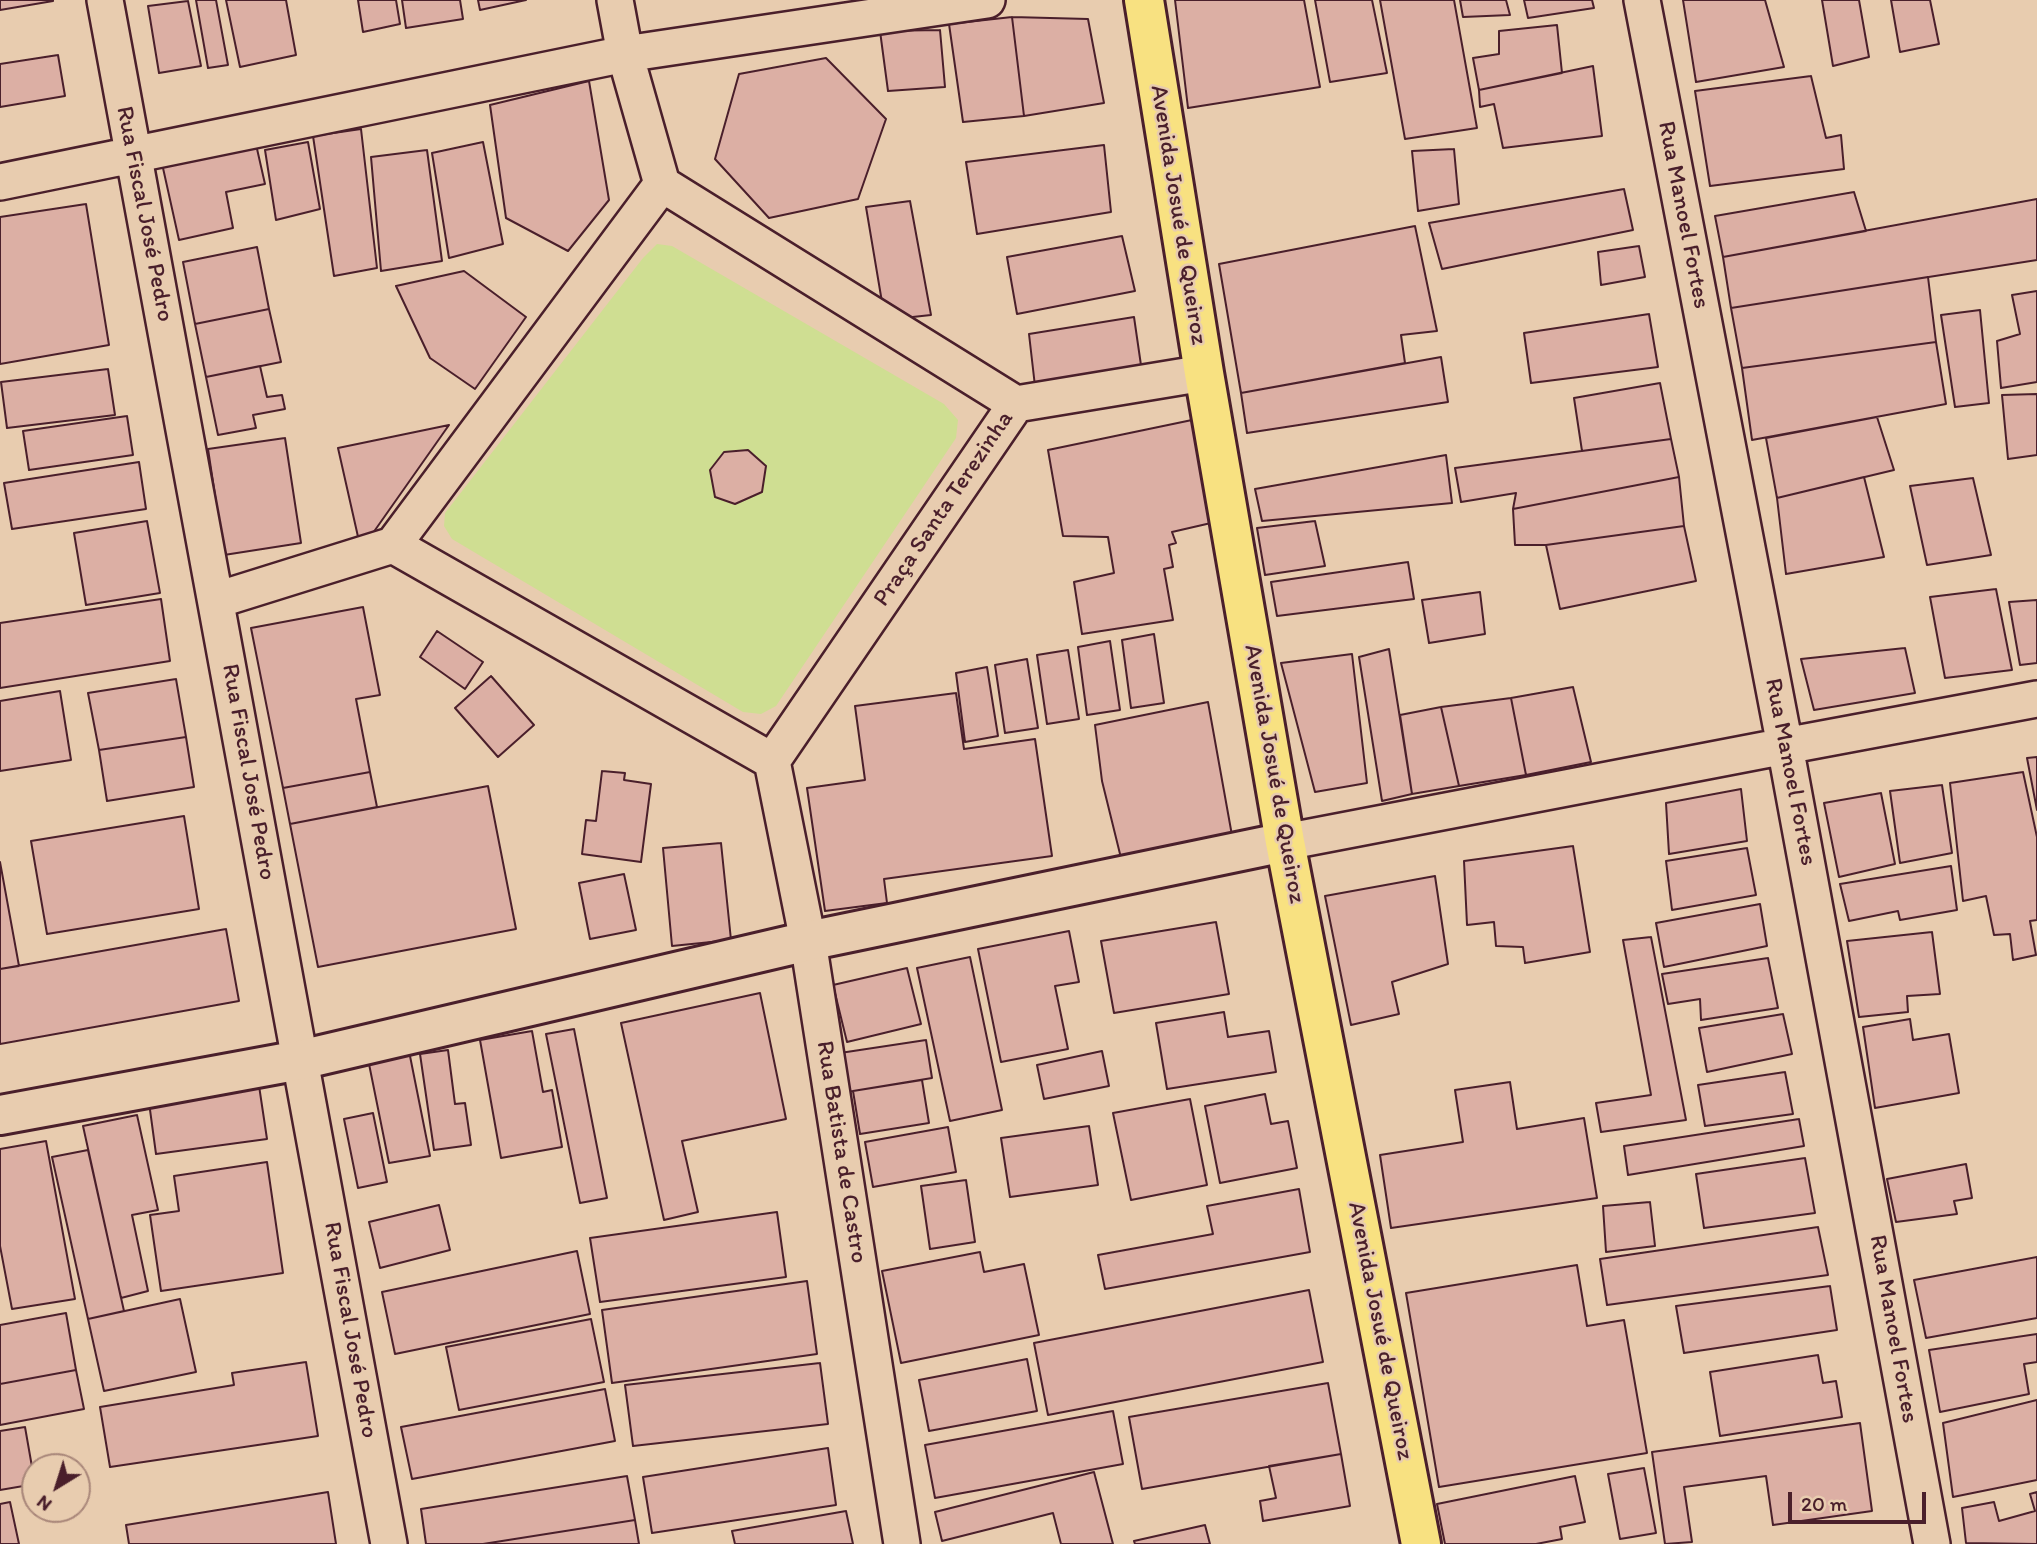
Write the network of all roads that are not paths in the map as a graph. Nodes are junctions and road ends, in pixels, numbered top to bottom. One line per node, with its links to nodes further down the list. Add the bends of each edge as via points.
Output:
1 (105, 0): 7 (street, Rua Fiscal José Pedro)
2 (615, 0): 6 (street)
3 (987, 0): 6 (street)
4 (1143, 0): 10 (main road, Avenida Josué de Queiroz)
5 (1642, 0): 15 (street, Rua Manoel Fortes)
6 (625, 54): 7 (street); 9 (street)
7 (133, 155): 8 (street); 13 (street, Rua Fiscal José Pedro)
8 (0, 182)
9 (662, 184): 11 (street, Praça Santa Terezinha); 12 (street)
10 (1203, 373): 11 (street); 17 (main road, Avenida Josué de Queiroz)
11 (1016, 404): 16 (street, Praça Santa Terezinha)
12 (393, 545): 13 (street); 16 (street)
13 (217, 600): 19 (street, Rua Fiscal José Pedro)
14 (2037, 699): 15 (street)
15 (1785, 746): 17 (street); 24 (street, Rua Manoel Fortes)
16 (772, 761): 18 (street, Rua Batista de Castro)
17 (1285, 842): 18 (main road); 23 (main road, Avenida Josué de Queiroz)
18 (808, 941): 19 (main road); 22 (street, Rua Batista de Castro)
19 (300, 1060): 20 (main road); 21 (street, Rua Fiscal José Pedro)
20 (0, 1115)
21 (389, 1544)
22 (902, 1544)
23 (1421, 1544)
24 (1932, 1544)

